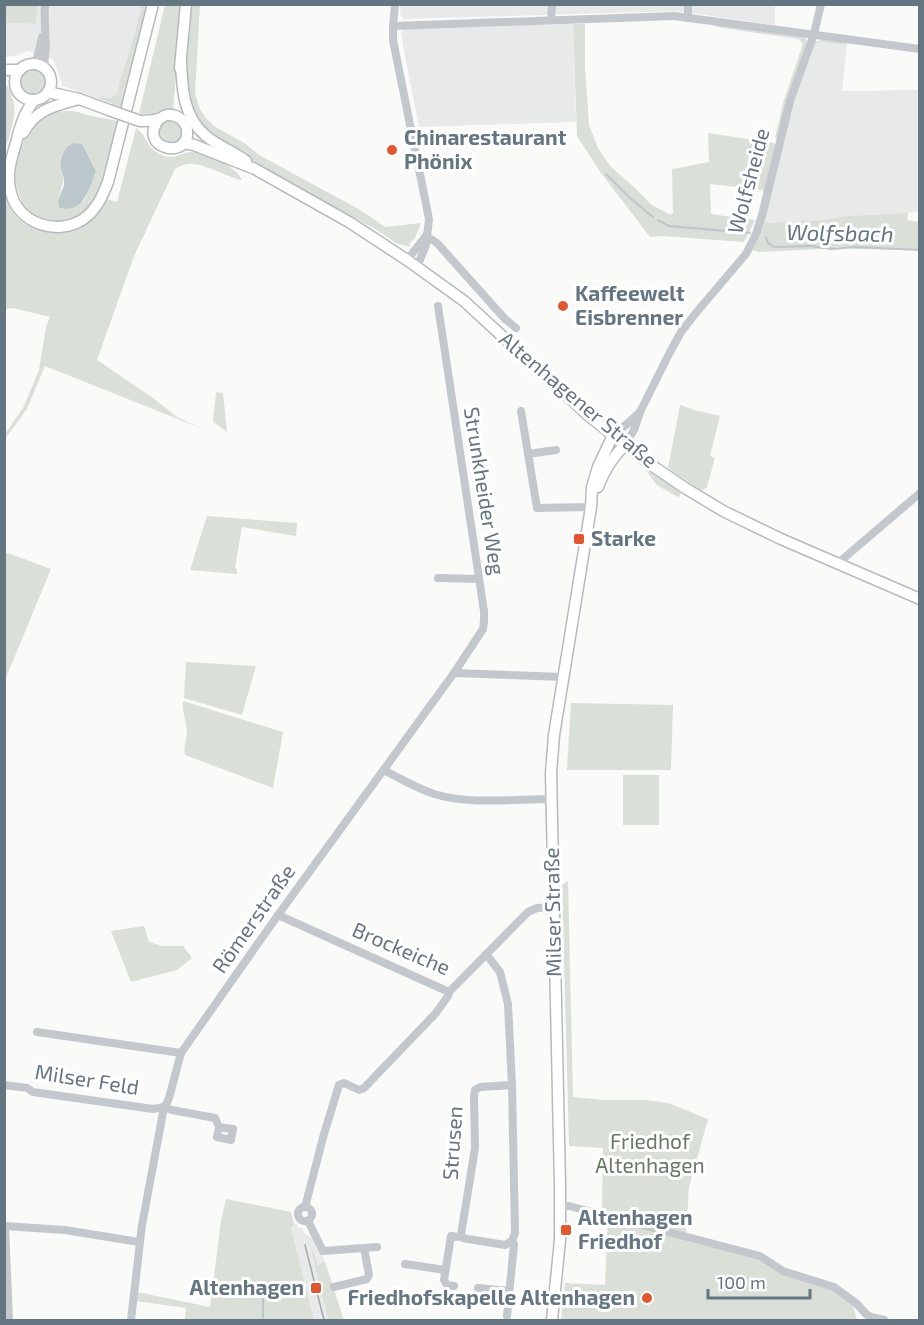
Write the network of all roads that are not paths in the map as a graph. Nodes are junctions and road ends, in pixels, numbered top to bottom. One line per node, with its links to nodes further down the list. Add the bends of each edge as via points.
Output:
1 (45, 4): 11 (street)
2 (153, 4): 29 (main road, via 108,182 92,212 81,221 64,226 36,223 15,206)
3 (186, 4): 14 (main road)
4 (395, 4): 10 (street)
5 (552, 4): 9 (street)
6 (688, 4): 8 (street)
7 (821, 4): 12 (street, Wolfsheide)
8 (688, 18): 9 (street); 12 (street)
9 (551, 20): 10 (street)
10 (393, 26): 33 (street, via 428,211)
11 (44, 31): 15 (street); 16 (street)
12 (814, 34): 13 (street); 38 (street, Wolfsheide, via 789,101 756,234 746,254 681,332)
13 (920, 49)
14 (181, 61): 24 (main road); 30 (main road, via 184,99 196,125 206,136)
15 (34, 65): 16 (main road); 18 (main road)
16 (45, 69): 21 (main road)
17 (4, 70): 18 (main road)
18 (20, 70): 20 (main road)
19 (4, 76): 20 (main road)
20 (17, 87): 23 (main road, via 27,99); 29 (main road, via 21,101)
21 (49, 88): 22 (main road); 23 (main road, via 42,98)
22 (79, 99): 26 (main road, bridge); 29 (main road, via 37,114)
23 (34, 100): 29 (main road, via 26,110)
24 (176, 116): 25 (main road); 28 (main road, via 185,123)
25 (159, 119): 26 (main road); 27 (main road)
26 (140, 121): 27 (main road)
27 (153, 133): 28 (main road, via 157,142 170,149)
28 (185, 138): 30 (main road, Altenhagener Straße)
29 (8, 157)
30 (251, 165): 34 (main road, Altenhagener Straße)
31 (4, 192): 32 (main road, via 13,210)
32 (32, 227)
33 (426, 236): 34 (street); 35 (street); 37 (street)
34 (407, 260): 35 (main road, Altenhagener Straße)
35 (417, 267): 40 (main road, Altenhagener Straße, via 464,301)
36 (438, 306): 48 (street, Strunkheider Weg)
37 (516, 328)
38 (641, 410): 40 (street, Wolfsheide); 41 (street, Wolfsheide)
39 (522, 411): 43 (street)
40 (613, 435): 41 (main road, Altenhagener Straße); 45 (main road, Milser Straße, via 595,477)
41 (625, 445): 45 (main road, Milser Straße, via 608,466); 46 (main road, Altenhagener Straße, via 718,508)
42 (556, 450): 43 (street)
43 (528, 454): 45 (street, via 537,508)
44 (920, 493): 46 (street)
45 (591, 507): 51 (main road, Milser Straße)
46 (837, 564): 49 (main road, Altenhagener Straße)
47 (438, 578): 48 (street)
48 (479, 579): 50 (street, Strunkheider Weg, via 483,629)
49 (920, 599)
50 (453, 673): 51 (street); 52 (street, Römerstraße)
51 (563, 677): 53 (main road, Milser Straße, via 550,773)
52 (384, 770): 53 (street, via 422,789 450,797); 55 (street, Römerstraße)
53 (551, 799): 54 (main road, Milser Straße)
54 (553, 907): 56 (street, Brockeiche, via 528,912); 64 (main road, Milser Straße)
55 (278, 915): 57 (street, Brockeiche); 59 (street, Römerstraße)
56 (486, 954): 57 (street, Brockeiche); 61 (street, via 500,972 508,1004)
57 (449, 992): 70 (street, via 436,1013 364,1088 339,1085 305,1207 312,1213 308,1221 323,1251)
58 (37, 1032): 59 (street)
59 (181, 1053): 62 (street, Römerstraße)
60 (4, 1085): 62 (street, Milser Feld, via 153,1109)
61 (512, 1085): 66 (street, Strusen, via 475,1090 476,1144); 67 (street)
62 (164, 1107): 63 (street, Milser Feld, via 215,1118); 68 (street, Römerstraße)
63 (219, 1127)
64 (560, 1206): 80 (main road, Milser Straße); 81 (street, via 760,1256 783,1271 834,1287 866,1314)
65 (5, 1226): 68 (street, via 65,1230); 78 (street)
66 (461, 1235): 67 (street, via 504,1245); 72 (street, Strusen, via 451,1236)
67 (512, 1241): 76 (street)
68 (140, 1242): 79 (street, Römerstraße)
69 (377, 1247): 70 (street)
70 (364, 1248): 74 (street, via 367,1279)
71 (405, 1264): 72 (street)
72 (445, 1270): 73 (street, via 444,1280)
73 (454, 1286)
74 (334, 1287)
75 (478, 1288): 76 (street)
76 (509, 1291): 77 (street)
77 (507, 1316)
78 (9, 1320)
79 (131, 1320)
80 (552, 1320)
81 (884, 1320)

